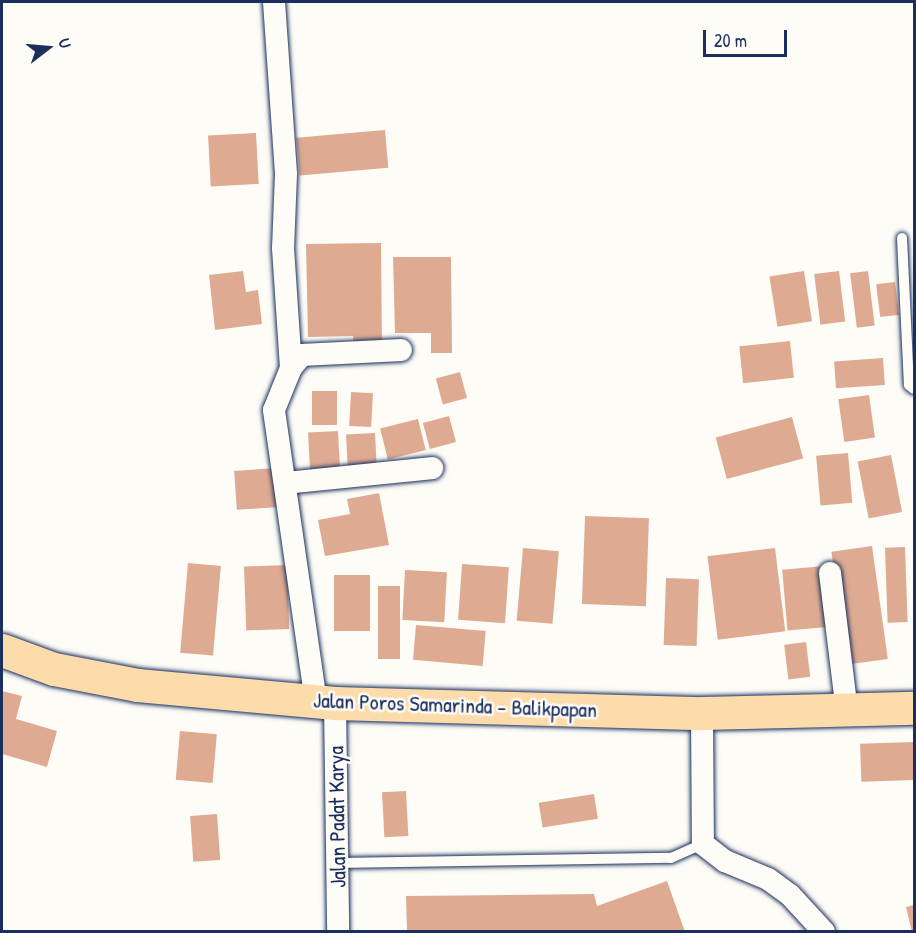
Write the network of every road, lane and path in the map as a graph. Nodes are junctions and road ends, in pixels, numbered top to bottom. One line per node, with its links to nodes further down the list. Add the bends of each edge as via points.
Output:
1 (274, 2): 4 (street, via 286,174 283,248)
2 (902, 238): 5 (lane, via 909,385)
3 (400, 350): 4 (street, via 302,355)
4 (291, 368): 7 (street, Jalan Padat Karya, via 274,410)
5 (915, 389)
6 (432, 468): 7 (street)
7 (285, 483): 10 (street, Jalan Padat Karya)
8 (830, 573): 12 (street)
9 (2, 650): 10 (highway, Jalan Poros Samarinda - Balikpapan, via 54,669 137,686)
10 (326, 703): 13 (highway, Jalan Poros Samarinda - Balikpapan); 15 (street, Jalan Padat Karya)
11 (915, 708): 12 (highway, Jalan Poros Samarinda - Balikpapan)
12 (847, 711): 13 (highway, Jalan Poros Samarinda - Balikpapan)
13 (702, 712): 14 (street)
14 (703, 844): 15 (lane, via 670,858); 17 (street, via 725,861 768,879 790,895)
15 (337, 863): 16 (street, Jalan Padat Karya)
16 (338, 932)
17 (824, 932)

